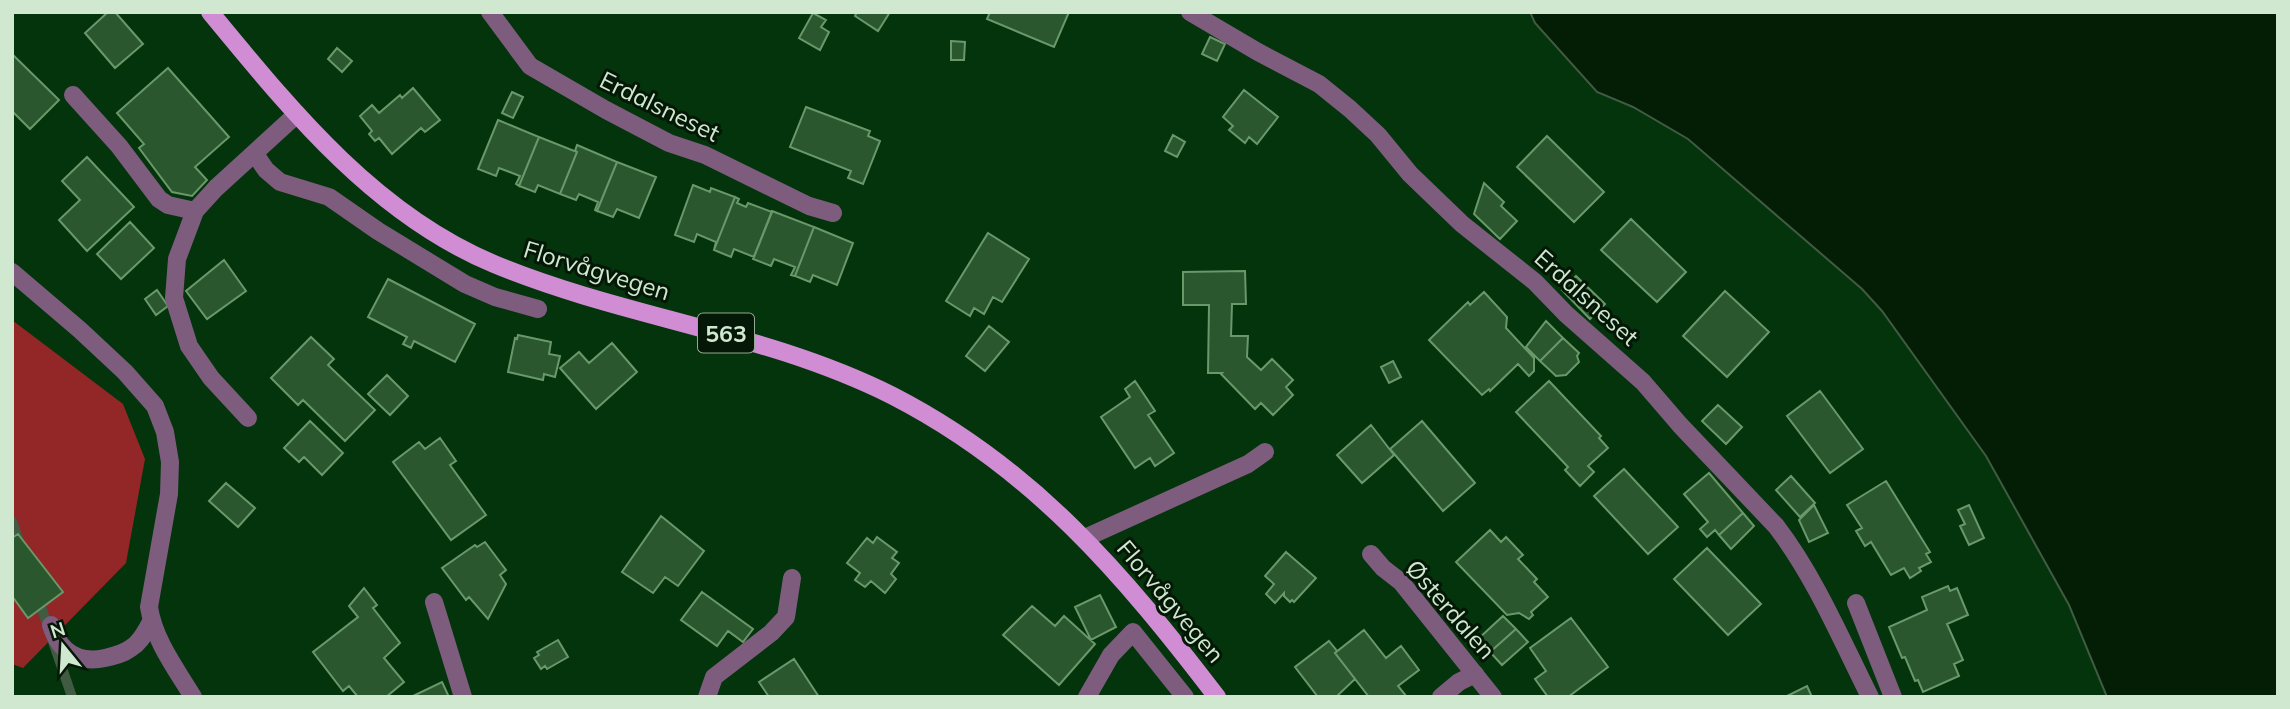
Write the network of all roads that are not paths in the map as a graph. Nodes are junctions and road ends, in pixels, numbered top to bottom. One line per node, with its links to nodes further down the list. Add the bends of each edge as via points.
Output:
1 (210, 12): 5 (main road, Florvågvegen / 563)
2 (490, 12): 8 (street, Erdalsneset, via 530,66 668,143)
3 (1190, 12): 29 (street, Erdalsneset, via 1319,84 1350,109 1462,224 1526,274 1643,382 1787,541)
4 (73, 95): 7 (street, via 159,199)
5 (297, 114): 6 (street); 13 (main road, Florvågvegen / 563, via 379,193 464,248 542,281 798,355 859,380 922,412 988,455)
6 (255, 154): 7 (street); 10 (street, via 281,182 329,197 465,284)
7 (195, 211): 11 (street, via 177,259 174,298 189,346)
8 (833, 213)
9 (12, 272): 18 (street, via 125,372 155,406 170,462 169,494 149,607)
10 (538, 309)
11 (248, 418)
12 (1265, 452): 13 (street, Florvågvegen)
13 (1086, 538): 26 (main road, Florvågvegen / 563, via 1152,612)
14 (1371, 554): 20 (street, Østerdalen, via 1401,582)
15 (792, 578): 23 (street, via 786,617 714,677)
16 (434, 602): 22 (street)
17 (1856, 603): 30 (street)
18 (151, 622): 19 (street, via 131,648 95,660 71,655); 21 (street)
19 (51, 625)
20 (1475, 674): 27 (street); 28 (street, Østerdalen)
21 (193, 697)
22 (463, 697)
23 (706, 697)
24 (1087, 697): 25 (street, Florvågvegen, via 1111,655 1133,632)
25 (1185, 697)
26 (1217, 697)
27 (1441, 697)
28 (1493, 697)
29 (1870, 697)
30 (1893, 697)

